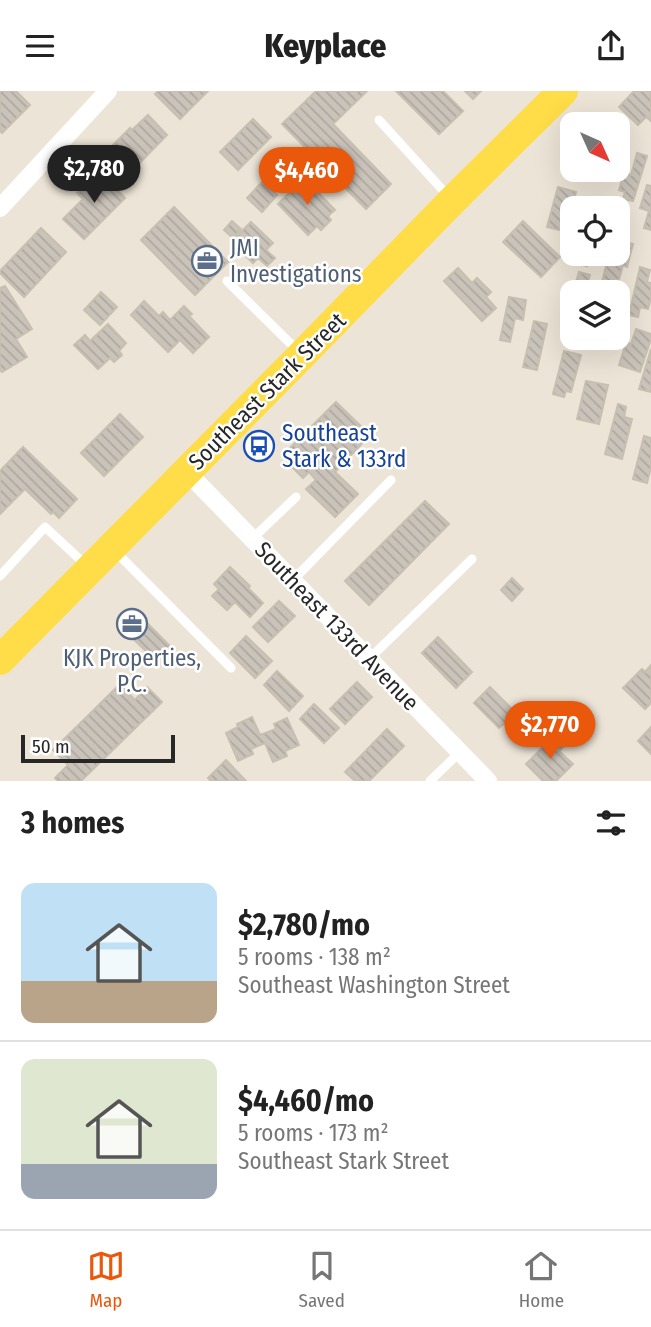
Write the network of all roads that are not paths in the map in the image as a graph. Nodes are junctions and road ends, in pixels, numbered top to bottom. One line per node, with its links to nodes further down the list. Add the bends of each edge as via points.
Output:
1 (108, 91): 5 (street)
2 (563, 91): 4 (main road, Southeast Stark Street)
3 (379, 120): 4 (lane)
4 (453, 200): 7 (main road, Southeast Stark Street)
5 (0, 208)
6 (227, 281): 7 (lane)
7 (302, 355): 8 (main road, Southeast Stark Street)
8 (187, 472): 11 (street, Southeast 133rd Avenue); 12 (main road, Southeast Stark Street)
9 (391, 480): 16 (lane)
10 (296, 497): 11 (lane)
11 (252, 539): 16 (street, Southeast 133rd Avenue)
12 (112, 547): 14 (main road, Southeast Stark Street); 19 (lane)
13 (472, 559): 17 (lane)
14 (90, 569): 15 (lane, via 45,527); 18 (main road, Southeast Stark Street)
15 (0, 576)
16 (293, 580): 17 (street, Southeast 133rd Avenue)
17 (369, 659): 20 (street, Southeast 133rd Avenue)
18 (0, 660)
19 (231, 668)
20 (460, 752): 21 (lane); 22 (street, Southeast 133rd Avenue)
21 (430, 781)
22 (488, 781)

